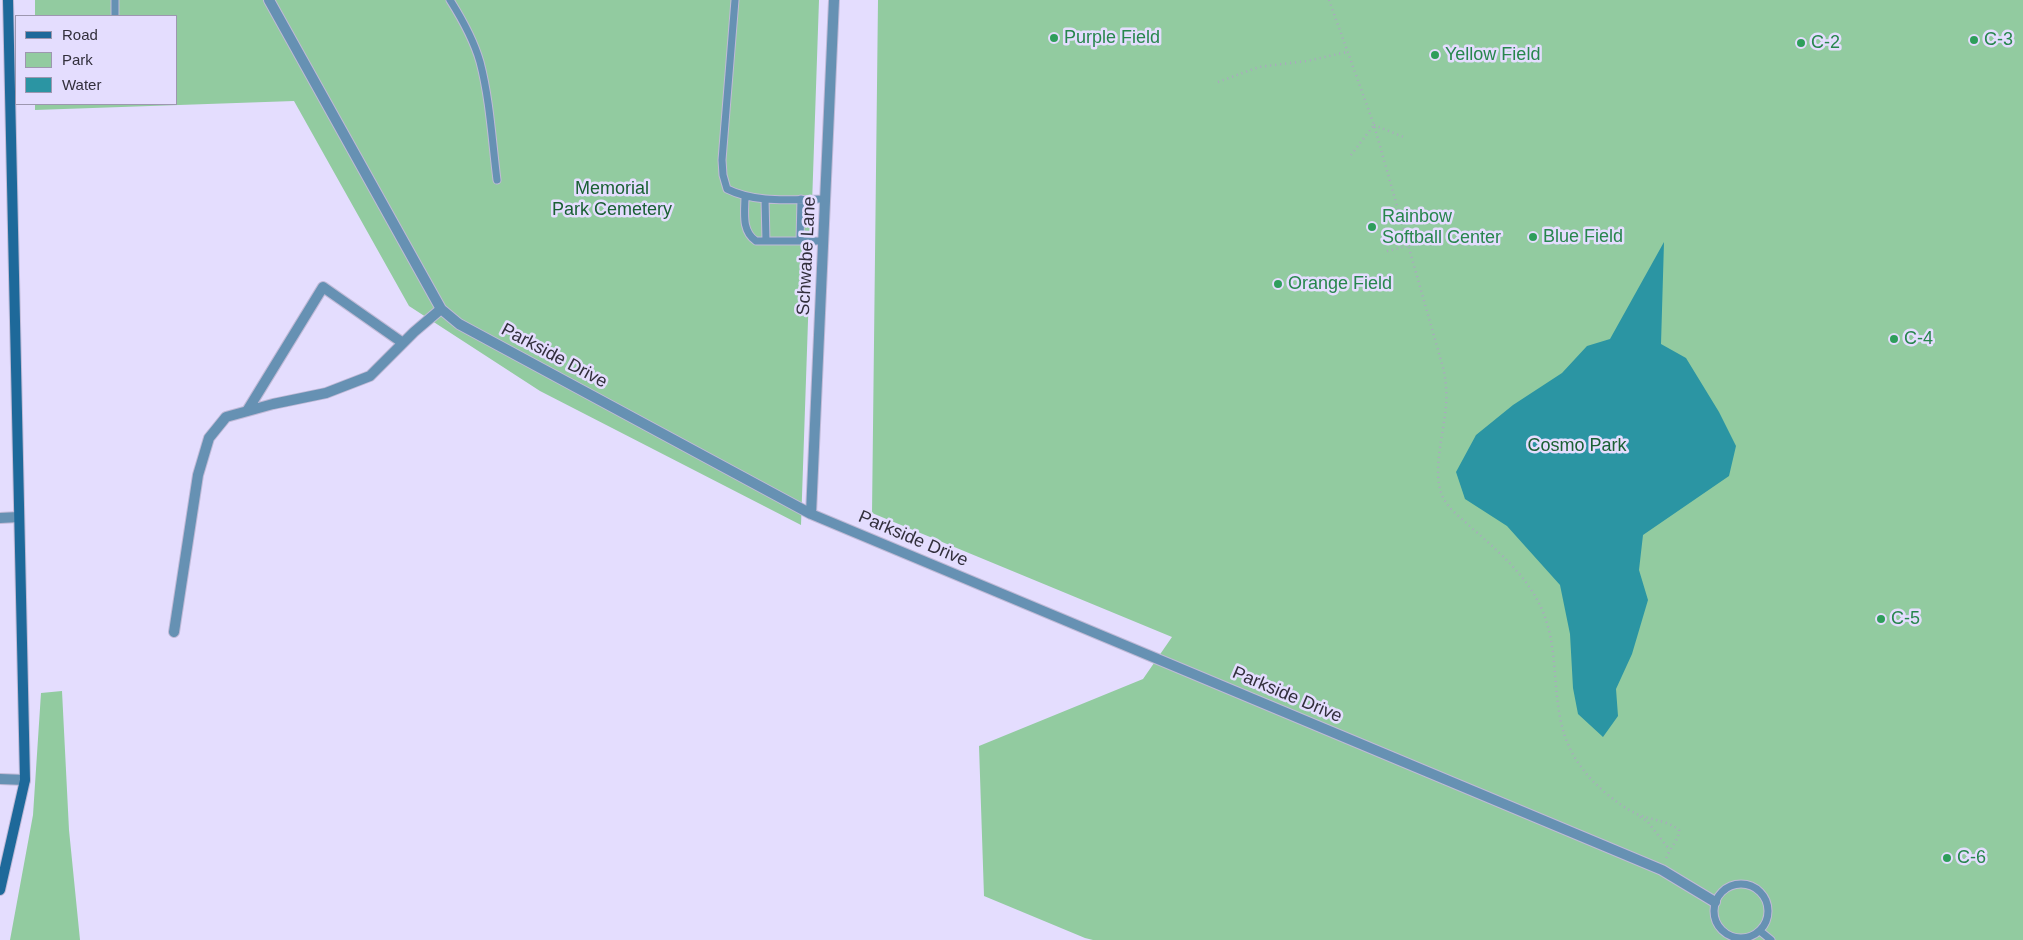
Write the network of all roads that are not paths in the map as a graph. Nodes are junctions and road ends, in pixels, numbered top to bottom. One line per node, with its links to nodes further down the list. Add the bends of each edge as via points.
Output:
1 (8, 0): 20 (street)
2 (115, 0): 7 (lane)
3 (269, 0): 16 (street, Parkside Drive)
4 (450, 0): 8 (lane, via 461,16 480,61)
5 (735, 0): 9 (lane, via 722,160 727,189)
6 (834, 0): 11 (street, Schwabe Lane)
7 (115, 15)
8 (497, 180)
9 (745, 196): 12 (lane); 13 (lane, via 745,227 749,236 756,241)
10 (801, 198): 11 (lane); 12 (lane); 14 (lane)
11 (826, 198): 15 (street, Schwabe Lane)
12 (765, 199): 13 (lane)
13 (766, 241): 14 (lane)
14 (800, 241): 15 (lane)
15 (823, 241): 19 (street, Schwabe Lane)
16 (441, 309): 17 (street); 19 (street, Parkside Drive, via 459,324)
17 (403, 343): 18 (street, via 370,376 326,393); 18 (street, via 323,287)
18 (247, 411): 22 (street, via 226,417 209,438 198,475)
19 (811, 514): 26 (street, Parkside Drive, via 1662,870)
20 (19, 517): 21 (street); 24 (street)
21 (0, 518)
22 (174, 632)
23 (0, 778): 24 (street)
24 (25, 780): 25 (street)
25 (0, 890)
26 (1715, 902): 27 (lane, via 1725,888 1733,884 1751,885 1759,890 1768,906 1768,915); 28 (lane, via 1715,920)
27 (1760, 932): 28 (lane, via 1742,938); 29 (lane)
28 (1724, 937)
29 (1771, 940)

